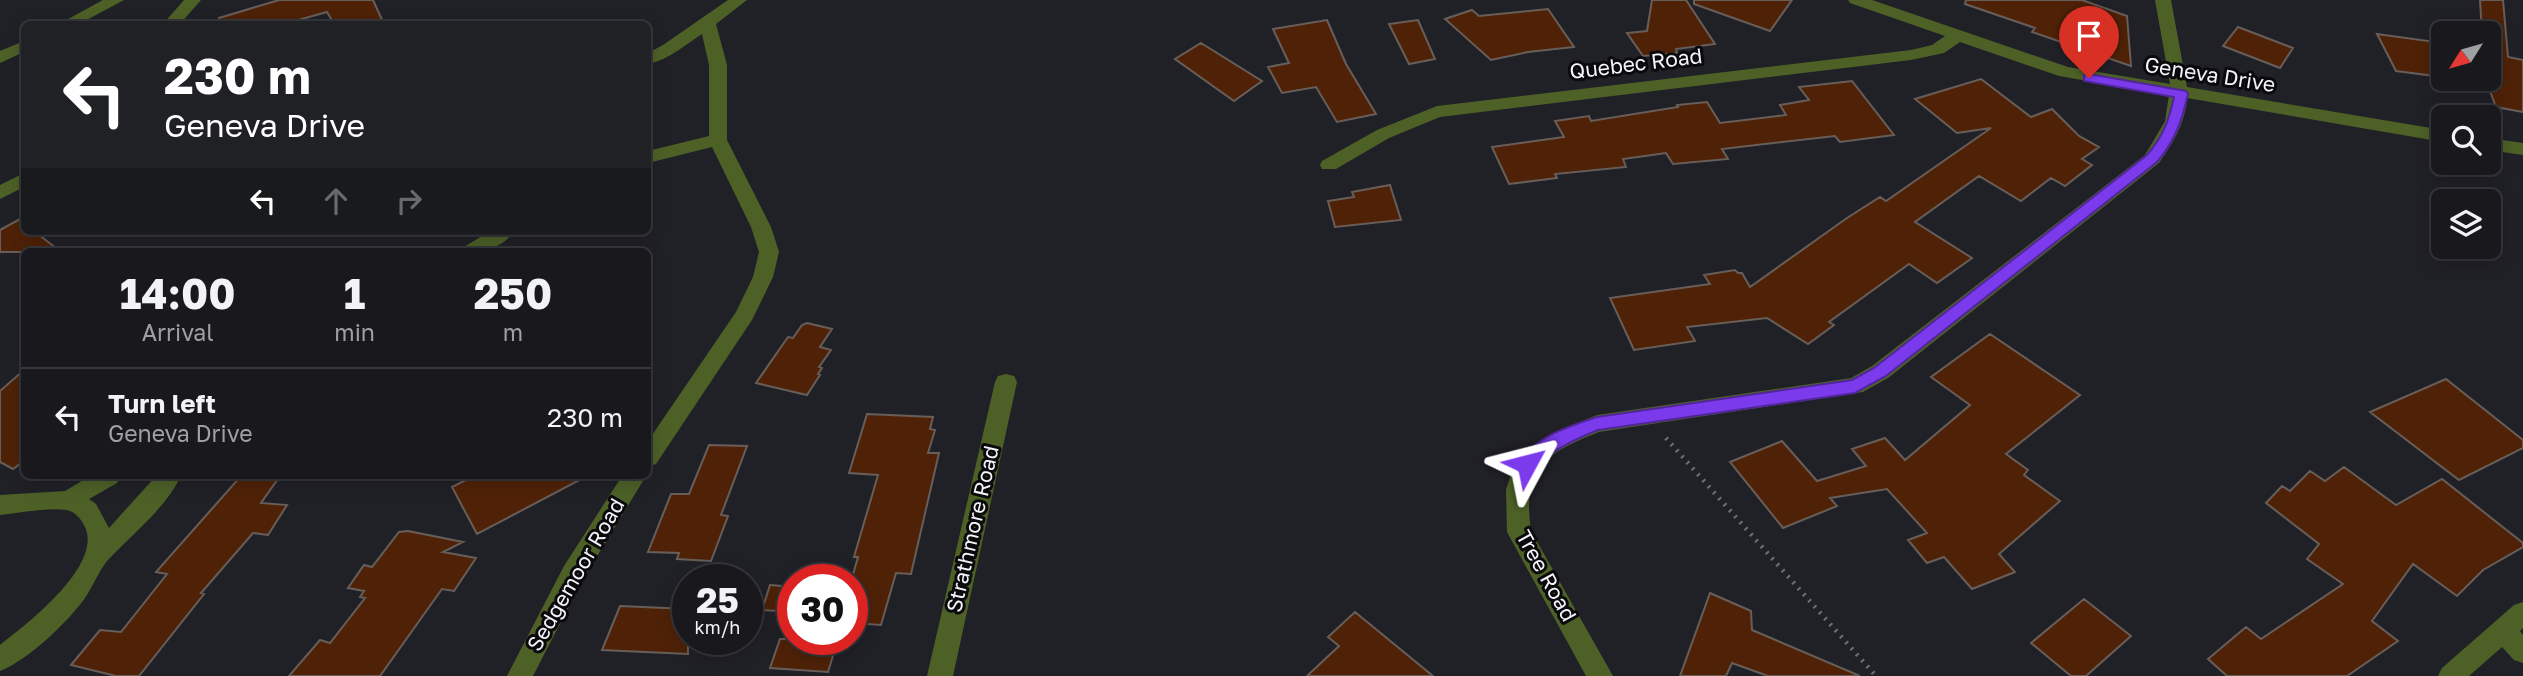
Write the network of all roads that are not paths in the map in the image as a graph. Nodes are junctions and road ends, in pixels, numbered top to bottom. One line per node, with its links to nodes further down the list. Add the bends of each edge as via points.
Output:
1 (116, 0): 6 (street)
2 (194, 0): 7 (street)
3 (738, 0): 8 (street)
4 (1856, 0): 9 (street, Geneva Drive)
5 (2163, 0): 13 (street)
6 (73, 21)
7 (174, 21)
8 (708, 24): 12 (street); 15 (street, via 718,65)
9 (1956, 36): 13 (street, Geneva Drive, via 2065,72); 19 (street, Quebec Road, via 1938,49 1911,55 1437,112 1384,134)
10 (21, 48): 11 (street)
11 (0, 58)
12 (651, 58)
13 (2181, 94): 14 (street, Geneva Drive); 38 (street, Tree Road, via 2172,130 2152,159 1880,372 1855,386 1597,424 1567,435 1527,464 1514,508 1519,532)
14 (2431, 134)
15 (718, 140): 18 (street); 25 (street, via 769,252 745,315)
16 (2501, 146): 17 (street)
17 (2523, 149)
18 (651, 156)
19 (1329, 165)
20 (21, 181): 21 (street)
21 (0, 193)
22 (498, 235): 23 (street)
23 (477, 248)
24 (1006, 382): 37 (street, Strathmore Road)
25 (651, 454)
26 (104, 479): 29 (street)
27 (168, 479): 31 (street)
28 (633, 479): 36 (street, Sedgemoor Road, via 547,617)
29 (69, 500): 30 (street); 31 (street, via 88,511 97,526)
30 (0, 505)
31 (98, 555): 35 (street, via 82,586)
32 (2523, 613): 33 (street)
33 (2503, 631): 34 (street); 39 (street)
34 (2523, 652)
35 (0, 660)
36 (520, 676)
37 (940, 676)
38 (1600, 676)
39 (2451, 676)

